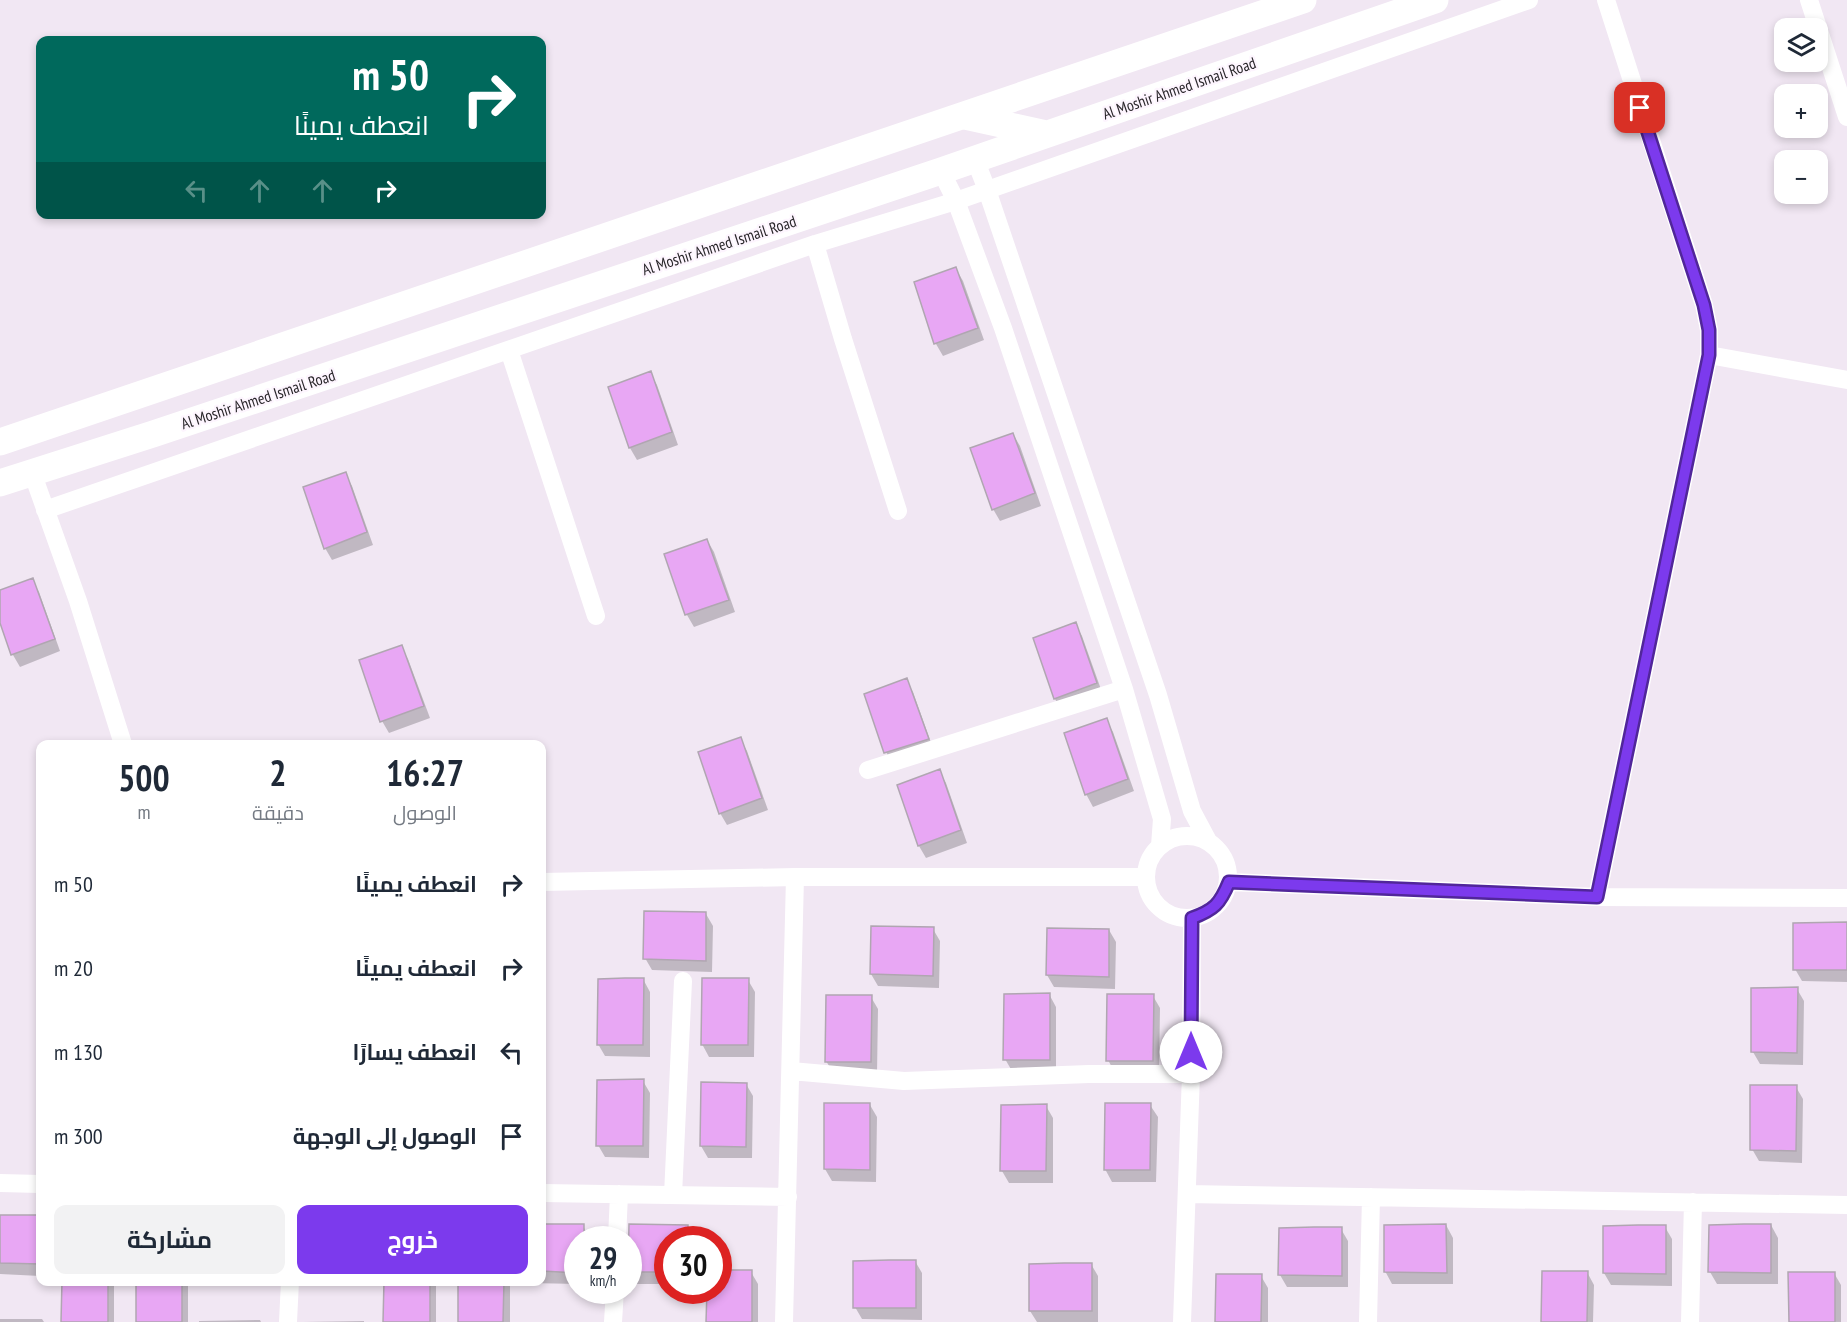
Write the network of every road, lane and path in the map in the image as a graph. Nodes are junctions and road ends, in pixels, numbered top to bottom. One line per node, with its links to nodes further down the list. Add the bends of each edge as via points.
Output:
1 (1303, 0): 6 (street)
2 (1435, 0): 8 (street, Al Moshir Ahmed Ismail Road)
3 (1529, 0): 11 (street)
4 (1606, 0): 15 (street, via 1704,305)
5 (1809, 0): 7 (street)
6 (963, 116): 8 (street); 17 (street)
7 (1847, 117)
8 (1046, 134): 9 (street, Al Moshir Ahmed Ismail Road)
9 (975, 159): 10 (street, Al Moshir Ahmed Ismail Road); 11 (street)
10 (940, 171): 12 (street); 18 (street, Al Moshir Ahmed Ismail Road)
11 (987, 190): 12 (street); 26 (street, via 1158,695 1191,812)
12 (956, 201): 13 (street); 23 (street, via 1003,328)
13 (815, 244): 14 (street); 21 (street)
14 (509, 350): 20 (street); 22 (street)
15 (1709, 355): 16 (street); 32 (street)
16 (1847, 380)
17 (0, 442)
18 (32, 472): 19 (street, Al Moshir Ahmed Ismail Road); 20 (street)
19 (2, 488)
20 (45, 510): 24 (street)
21 (898, 511)
22 (596, 616)
23 (1124, 689): 25 (street); 27 (street, via 1162,819)
24 (122, 740)
25 (868, 770)
26 (1208, 841): 27 (street, via 1192,836 1174,837); 31 (street, via 1220,851)
27 (1160, 846): 29 (street, via 1149,860)
28 (795, 877): 29 (street); 30 (street); 36 (street)
29 (1146, 877): 34 (street, via 1150,894 1160,908 1175,916)
30 (546, 882)
31 (1229, 882): 32 (street); 34 (street, via 1222,899 1209,912)
32 (1597, 897): 33 (street)
33 (1847, 898)
34 (1192, 918): 37 (street)
35 (682, 981): 43 (street)
36 (791, 1071): 37 (street, via 903,1081); 44 (street)
37 (1191, 1074): 42 (street)
38 (0, 1183): 39 (street)
39 (36, 1184)
40 (546, 1193): 41 (street)
41 (619, 1194): 43 (street); 48 (street)
42 (1187, 1194): 45 (street); 54 (street)
43 (673, 1195): 44 (street)
44 (788, 1197): 53 (street)
45 (1371, 1197): 46 (street); 55 (street)
46 (1693, 1202): 47 (street); 56 (street)
47 (1847, 1205)
48 (618, 1226)
49 (290, 1286): 51 (street)
50 (614, 1304): 52 (street)
51 (288, 1322)
52 (613, 1322)
53 (784, 1322)
54 (1182, 1322)
55 (1368, 1322)
56 (1690, 1322)

